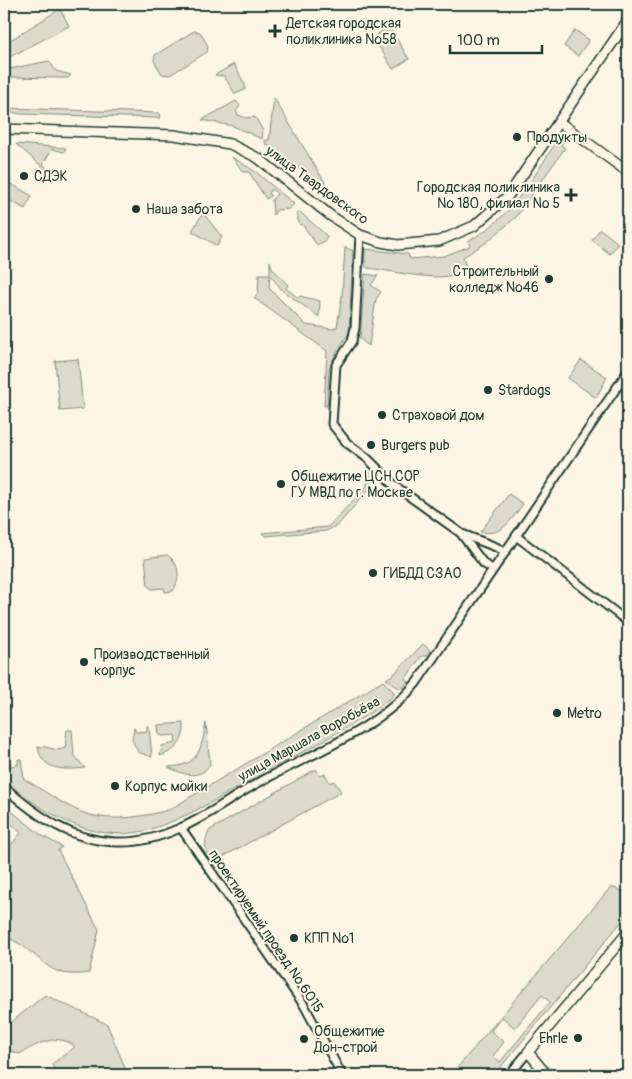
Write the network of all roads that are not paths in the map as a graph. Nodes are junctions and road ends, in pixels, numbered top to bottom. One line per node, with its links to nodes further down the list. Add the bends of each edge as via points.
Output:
1 (628, 20): 2 (main road, улица Твардовского)
2 (560, 122): 4 (main road); 5 (main road, улица Твардовского, via 508,196 474,226 451,238 412,244 385,243)
3 (4, 129): 5 (main road, улица Твардовского, via 174,135 230,144 258,158)
4 (628, 172)
5 (360, 235): 7 (street, via 355,328 352,341 336,365 332,424 347,443 380,472)
6 (628, 371): 8 (street, улица Маршала Воробьёва)
7 (462, 534): 9 (street); 10 (street, via 484,564)
8 (516, 536): 9 (street, улица Маршала Воробьёва); 11 (street)
9 (504, 552): 10 (street, улица Маршала Воробьёва)
10 (493, 569): 13 (street, улица Маршала Воробьёва, via 417,682 397,703 362,728)
11 (628, 622)
12 (4, 787): 13 (street, улица Маршала Воробьёва, via 47,822 108,842 160,836)
13 (182, 828): 16 (street, проектируемый проезд № 6015, via 304,1005)
14 (628, 932): 15 (main road)
15 (528, 1052): 17 (street); 18 (main road)
16 (342, 1075)
17 (509, 1075)
18 (547, 1075)

